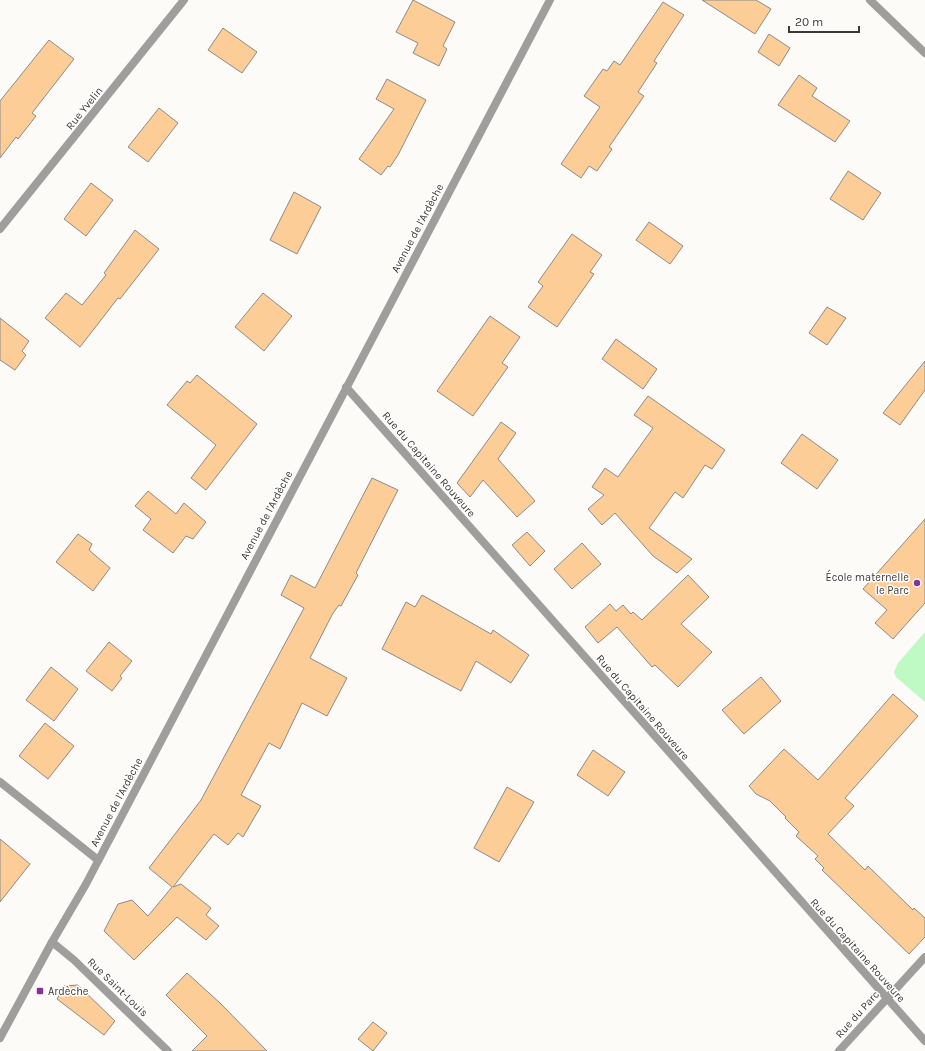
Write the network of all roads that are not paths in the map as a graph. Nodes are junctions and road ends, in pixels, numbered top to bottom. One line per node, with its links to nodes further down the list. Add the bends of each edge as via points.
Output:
1 (184, 0): 5 (street, Rue Yvelin)
2 (550, 0): 6 (street, Avenue de l'Ardèche)
3 (870, 0): 4 (street)
4 (925, 54)
5 (0, 229)
6 (346, 387): 8 (street, Avenue de l'Ardèche); 11 (street, Rue du Capitaine Rouveure)
7 (0, 782): 8 (street)
8 (98, 860): 9 (street, Avenue de l'Ardèche)
9 (52, 942): 12 (street, Avenue de l'Ardèche); 14 (street, Rue Saint-Louis)
10 (925, 957): 11 (street, Rue du Parc)
11 (887, 998): 13 (street, Rue du Capitaine Rouveure); 15 (street, Rue du Parc)
12 (0, 1038)
13 (925, 1041)
14 (168, 1051)
15 (839, 1051)

